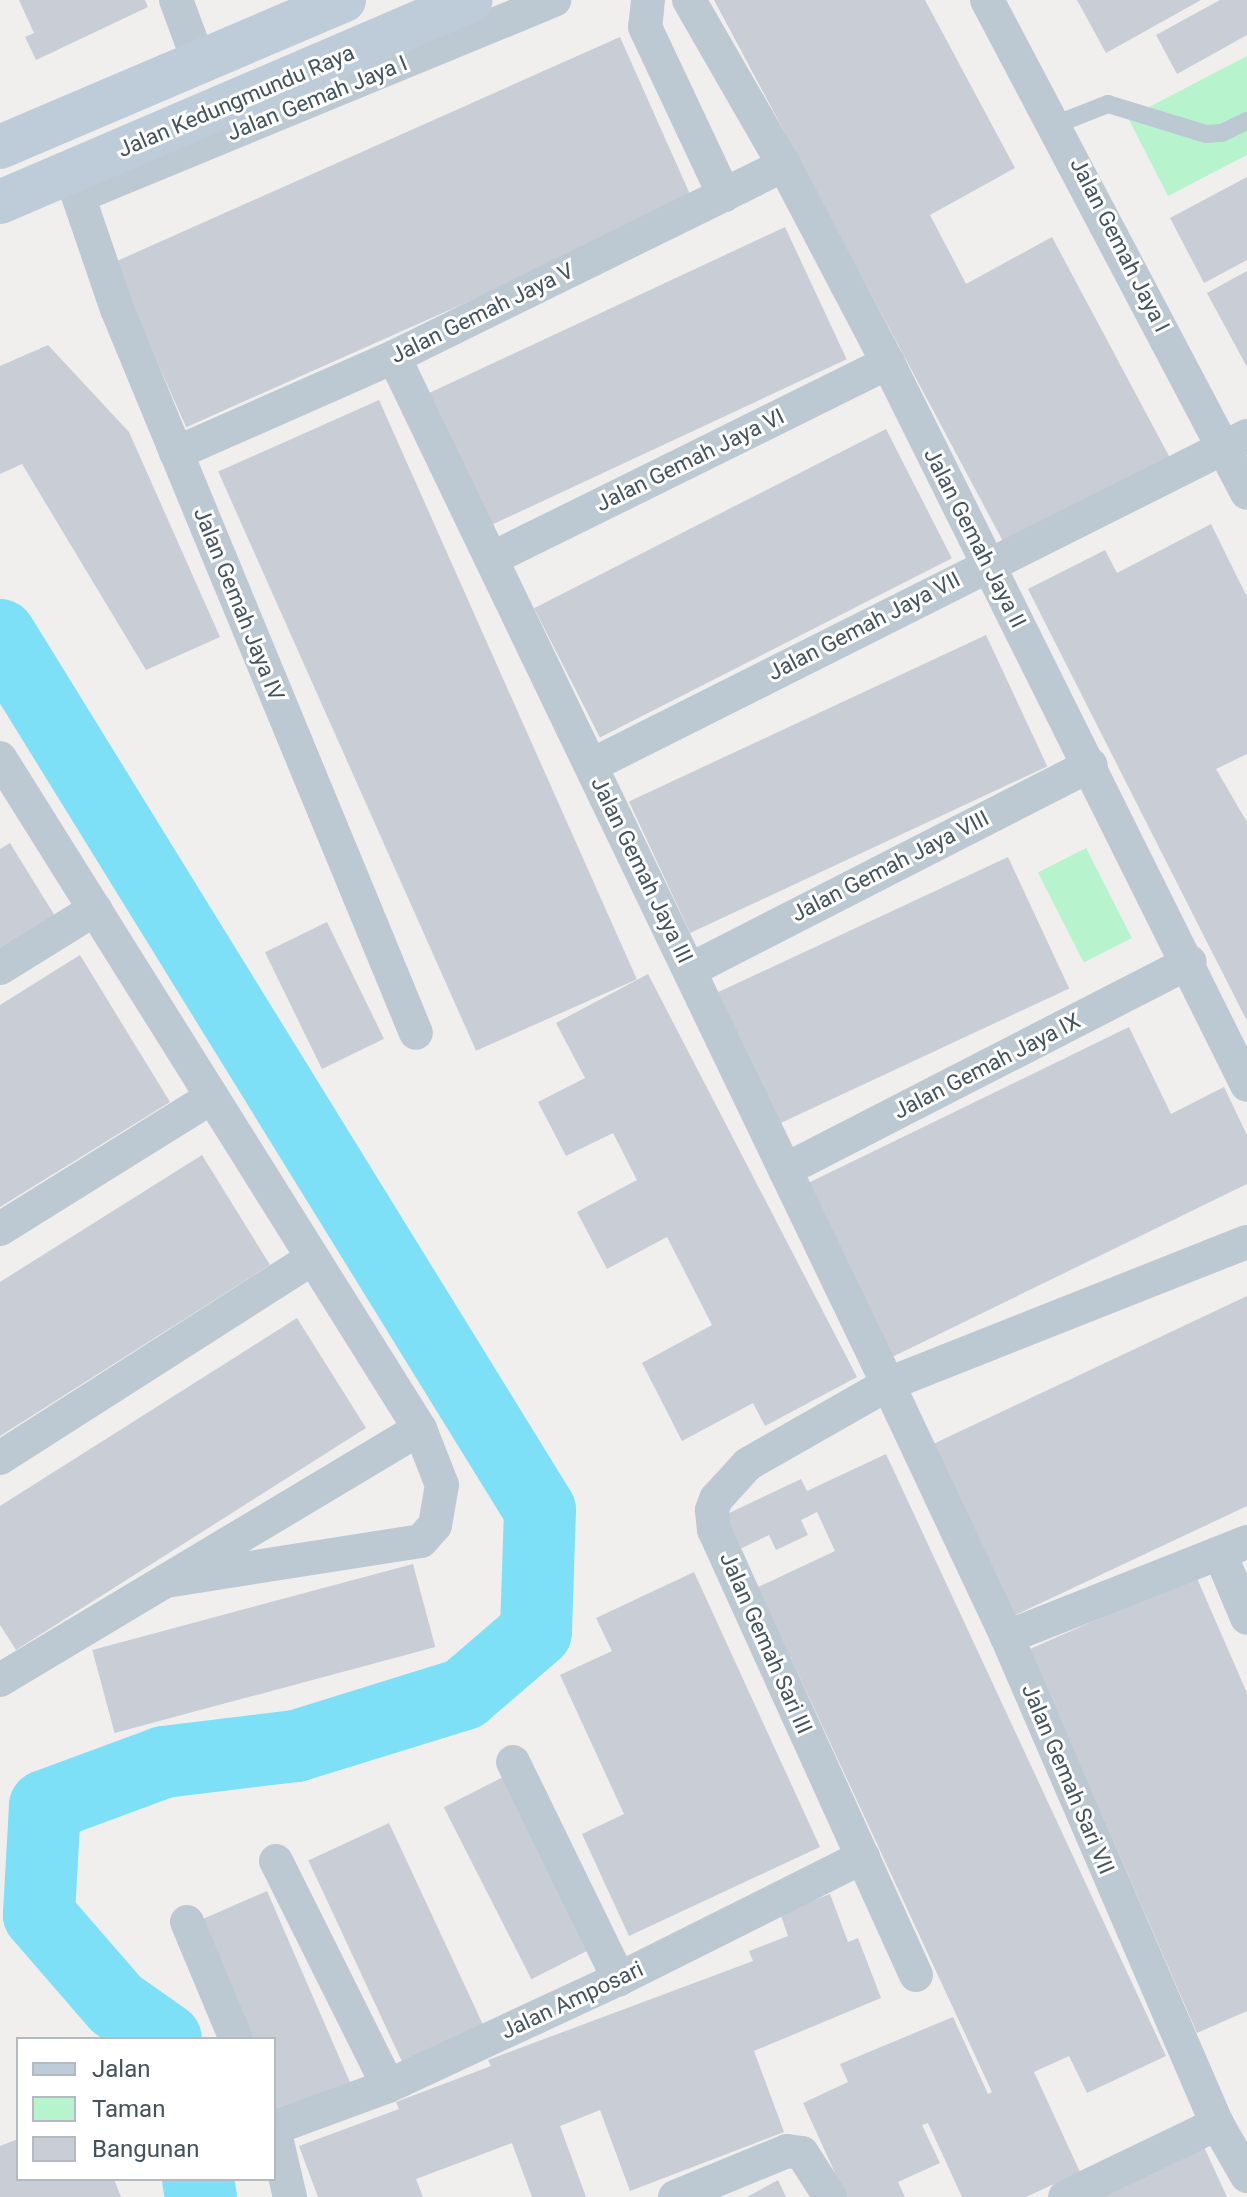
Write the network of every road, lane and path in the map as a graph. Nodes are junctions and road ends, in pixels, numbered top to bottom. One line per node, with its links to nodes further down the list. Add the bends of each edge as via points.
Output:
1 (176, 0): 8 (street)
2 (344, 0): 8 (main road)
3 (471, 0): 9 (main road, Jalan Kedungmundu Raya)
4 (554, 0): 14 (street, Jalan Gemah Jaya I)
5 (648, 0): 15 (street, via 645,27)
6 (689, 0): 13 (street, Jalan Gemah Jaya II)
7 (987, 0): 11 (street, Jalan Gemah Jaya I)
8 (198, 59): 9 (main road); 12 (main road)
9 (221, 107): 14 (main road, Jalan Kedungmundu Raya)
10 (1247, 121): 11 (lane, via 1206,134 1108,104)
11 (1057, 124): 19 (street, Jalan Gemah Jaya I)
12 (0, 147)
13 (784, 165): 15 (street, Jalan Gemah Jaya V); 18 (street, Jalan Gemah Jaya II)
14 (76, 184): 16 (main road, Jalan Kedungmundu Raya); 20 (street, Jalan Gemah Jaya IV, via 117,309)
15 (724, 195): 17 (street, Jalan Gemah Jaya V)
16 (0, 202)
17 (394, 357): 20 (street, Jalan Gemah Jaya V); 22 (street, Jalan Gemah Jaya III)
18 (888, 363): 22 (street, Jalan Gemah Jaya VI); 23 (street, Jalan Gemah Jaya II)
19 (1236, 442): 21 (street, Jalan Gemah Jaya I); 23 (street, Jalan Gemah Jaya VII)
20 (176, 453): 32 (street, Jalan Gemah Jaya IV)
21 (1247, 493)
22 (493, 558): 25 (street, Jalan Gemah Jaya III)
23 (987, 563): 25 (street, Jalan Gemah Jaya VII); 26 (street, Jalan Gemah Jaya II)
24 (0, 758): 27 (street)
25 (592, 765): 31 (street, Jalan Gemah Jaya III)
26 (1091, 765): 29 (street, Jalan Gemah Jaya II); 31 (street, Jalan Gemah Jaya VIII)
27 (11, 798): 28 (street)
28 (95, 909): 30 (street); 34 (street)
29 (1190, 962): 33 (street, Jalan Gemah Jaya II); 35 (street, Jalan Gemah Jaya IX)
30 (0, 968)
31 (690, 970): 35 (street, Jalan Gemah Jaya III)
32 (416, 1033)
33 (1247, 1085)
34 (212, 1097): 36 (street); 38 (street)
35 (785, 1170): 39 (street, Jalan Gemah Jaya III)
36 (0, 1229)
37 (1247, 1242): 39 (street, Jalan Gemah Sari III)
38 (313, 1258): 40 (street); 41 (street)
39 (888, 1384): 45 (street, Jalan Gemah Sari VII); 48 (street, Jalan Gemah Sari III, via 748,1464 728,1481 712,1510 714,1530)
40 (420, 1429): 43 (street); 43 (street, via 442,1485 435,1525 421,1541)
41 (0, 1458)
42 (1234, 1549): 44 (street); 45 (street)
43 (166, 1581): 46 (street)
44 (1247, 1618)
45 (1007, 1637): 55 (street, Jalan Gemah Sari VII)
46 (0, 1680)
47 (513, 1762): 52 (street)
48 (863, 1857): 51 (street, Jalan Gemah Sari III); 52 (street, Jalan Amposari)
49 (276, 1861): 54 (street)
50 (187, 1922): 53 (street)
51 (916, 1975)
52 (619, 1979): 54 (street, Jalan Amposari)
53 (235, 2037)
54 (388, 2086): 56 (street, Jalan Amposari)
55 (1217, 2124): 58 (street, Jalan Gemah Sari VII); 62 (street)
56 (276, 2127)
57 (276, 2137): 59 (street, Jalan Amposari)
58 (1247, 2176)
59 (290, 2197)
60 (675, 2197): 61 (street, via 787,2151 802,2153)
61 (830, 2197)
62 (1065, 2197)

